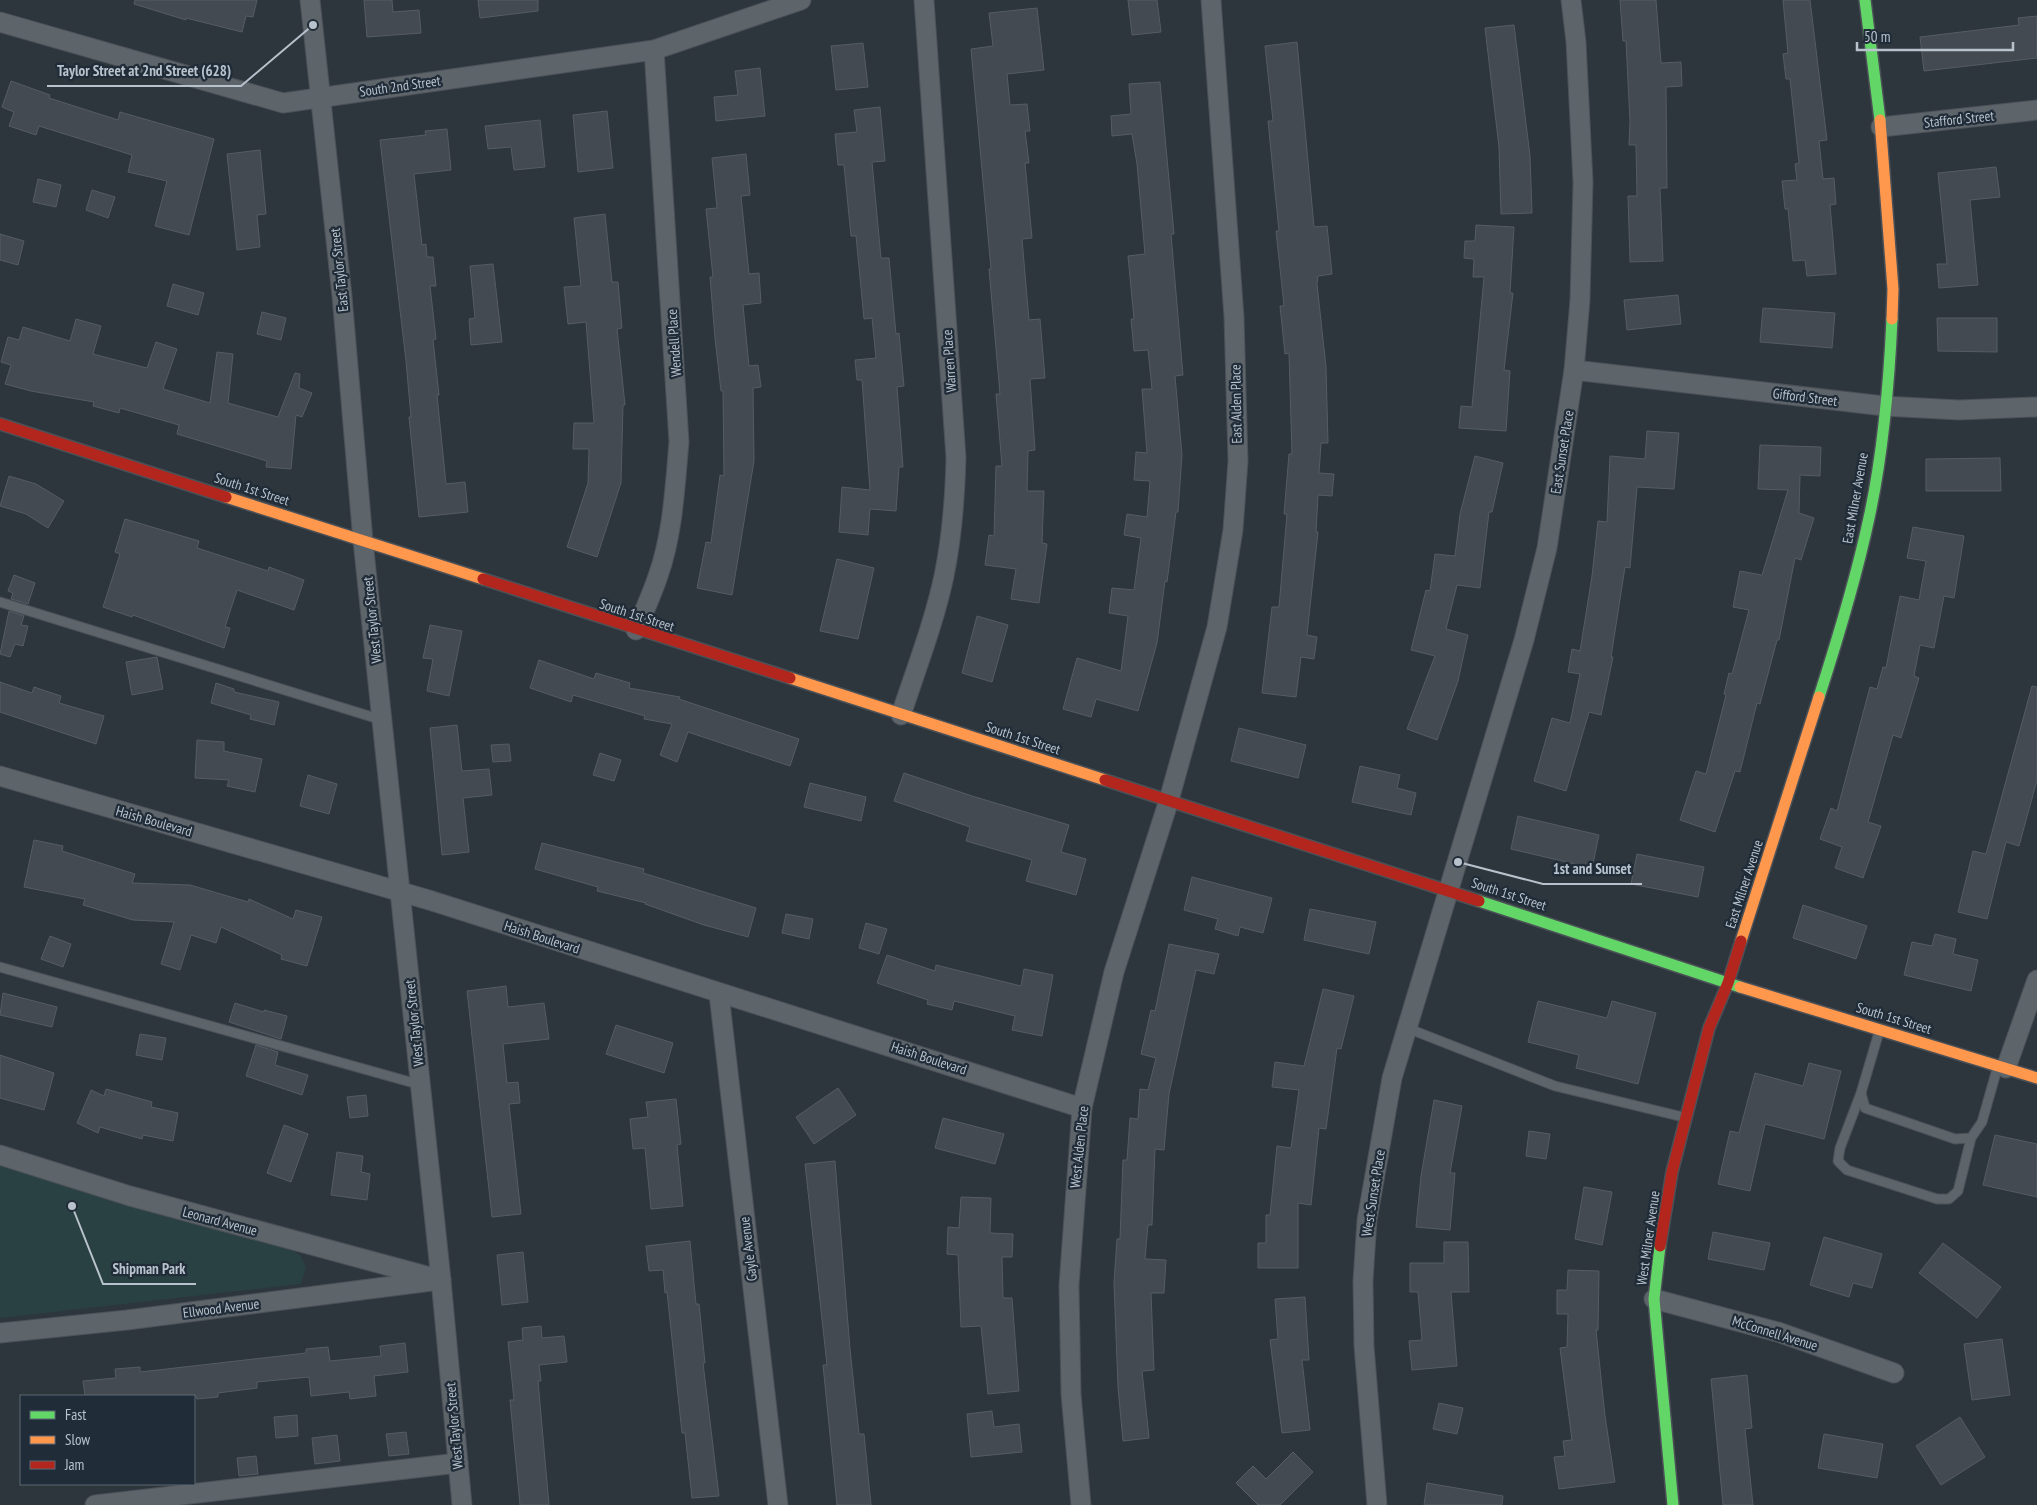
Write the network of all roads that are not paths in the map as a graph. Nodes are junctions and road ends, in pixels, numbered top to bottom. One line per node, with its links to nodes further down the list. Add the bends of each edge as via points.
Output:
1 (310, 0): 9 (street, East Taylor Street)
2 (801, 0): 8 (street, South 2nd Street)
3 (924, 0): 19 (street, Warren Place, via 956,458 944,576)
4 (1210, 0): 22 (street, East Alden Place, via 1234,317 1238,461 1224,595)
5 (1571, 0): 12 (street, East Sunset Place, via 1583,182 1580,300)
6 (1865, 0): 11 (street, East Milner Avenue)
7 (0, 22): 9 (street, South 2nd Street, via 283,103)
8 (654, 50): 9 (street, South 2nd Street); 18 (street, Wendell Place, via 679,442 666,544 658,575)
9 (320, 97): 16 (street, East Taylor Street)
10 (2037, 110): 11 (street, Stafford Street)
11 (1881, 127): 13 (street, East Milner Avenue, via 1893,289)
12 (1574, 370): 13 (street, Gifford Street); 23 (street, East Sunset Place, via 1544,558 1524,640)
13 (1884, 406): 14 (street, Gifford Street, via 1959,410); 27 (street, East Milner Avenue, via 1869,517 1846,612)
14 (2037, 407)
15 (0, 424): 16 (street, South 1st Street)
16 (364, 541): 18 (street, South 1st Street); 20 (street, West Taylor Street)
17 (0, 602): 20 (lane)
18 (636, 630): 19 (street, South 1st Street)
19 (901, 715): 22 (street, South 1st Street)
20 (382, 720): 24 (street, West Taylor Street)
21 (0, 776): 24 (street, Haish Boulevard)
22 (1169, 800): 23 (street, South 1st Street); 35 (street, West Alden Place, via 1114,972)
23 (1449, 890): 27 (street, South 1st Street); 29 (street, West Sunset Place)
24 (400, 892): 28 (street, Haish Boulevard); 33 (street, West Taylor Street)
25 (0, 967): 33 (lane)
26 (2037, 980): 31 (street)
27 (1728, 983): 30 (street, South 1st Street); 36 (street, West Milner Avenue, via 1709,1028)
28 (718, 994): 35 (street, Haish Boulevard); 46 (street, Gayle Avenue)
29 (1407, 1028): 36 (lane, via 1555,1086); 48 (street, West Sunset Place, via 1390,1087 1367,1220 1363,1272 1364,1346)
30 (1880, 1029): 31 (street, South 1st Street); 34 (lane)
31 (2002, 1067): 32 (street, South 1st Street); 37 (lane, via 1982,1122)
32 (2037, 1078)
33 (421, 1085): 39 (street, West Taylor Street)
34 (1861, 1093): 37 (lane, via 1865,1108 1955,1139); 37 (lane, via 1840,1148 1838,1161 1847,1170 1937,1199 1948,1198 1958,1191)
35 (1082, 1108): 47 (street, West Alden Place, via 1069,1285 1071,1394)
36 (1686, 1118): 40 (street, West Milner Avenue, via 1671,1182)
37 (1971, 1138)
38 (0, 1155): 39 (street, Leonard Avenue, via 130,1196)
39 (441, 1280): 41 (street, Ellwood Avenue); 43 (street, West Taylor Street)
40 (1654, 1299): 42 (street, McConnell Avenue, via 1778,1332); 49 (street, West Milner Avenue)
41 (0, 1333)
42 (1894, 1373)
43 (458, 1463): 44 (street); 45 (street, West Taylor Street)
44 (95, 1505)
45 (462, 1505)
46 (778, 1505)
47 (1081, 1505)
48 (1377, 1505)
49 (1672, 1505)

